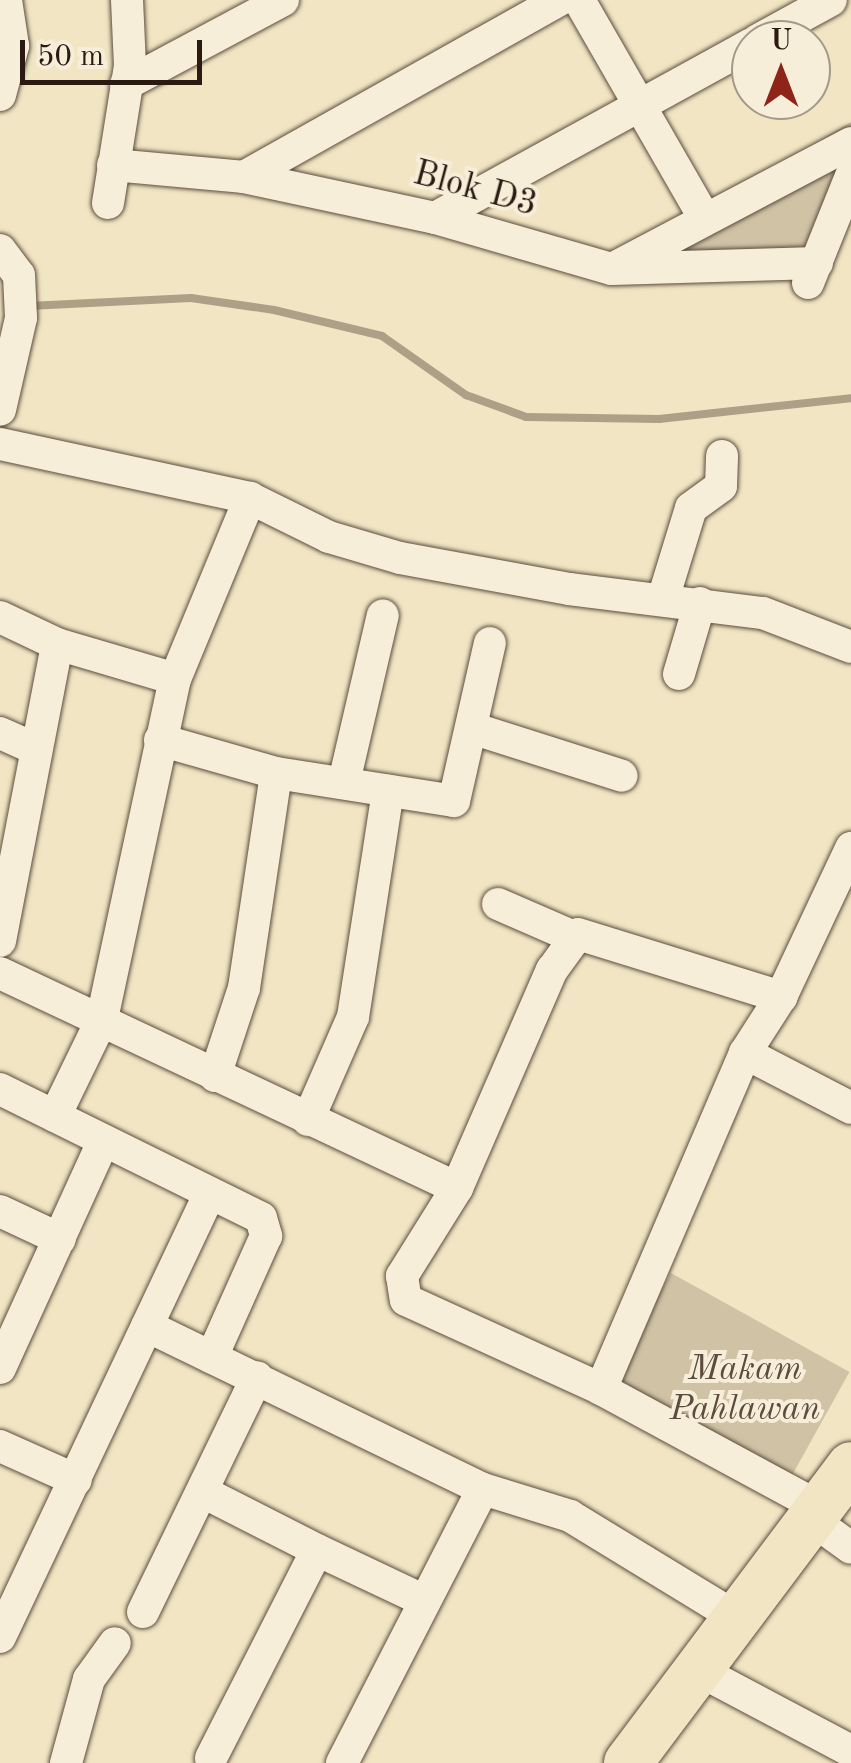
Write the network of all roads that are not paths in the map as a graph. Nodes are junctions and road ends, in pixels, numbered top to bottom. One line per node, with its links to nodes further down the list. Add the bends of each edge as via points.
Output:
1 (6, 0): 10 (street, via 13,46)
2 (127, 0): 9 (street, via 132,41)
3 (283, 0): 9 (street)
4 (560, 0): 15 (street)
5 (579, 0): 11 (street)
6 (830, 0): 7 (street)
7 (794, 20)
8 (731, 55): 11 (street)
9 (126, 84): 13 (street)
10 (0, 95)
11 (636, 108): 17 (street); 18 (street)
12 (851, 142): 17 (street)
13 (113, 166): 15 (street, Blok D3); 16 (street)
14 (851, 176): 20 (street, Blok D3, via 812,275)
15 (244, 177): 18 (street, Blok D3)
16 (108, 203)
17 (704, 217): 20 (street)
18 (435, 218): 20 (street, Blok D3)
19 (10, 262): 21 (street, via 20,318)
20 (612, 269)
21 (0, 410)
22 (0, 444): 24 (street)
23 (722, 456): 25 (street, via 721,486 696,498)
24 (250, 498): 25 (street, via 329,537 400,558); 33 (street)
25 (663, 599): 26 (street)
26 (700, 603): 31 (street, via 763,613); 32 (street)
27 (383, 616): 40 (street)
28 (0, 617): 30 (street)
29 (490, 642): 34 (street)
30 (57, 644): 33 (street); 37 (street)
31 (851, 647)
32 (679, 674)
33 (174, 678): 36 (street)
34 (472, 728): 39 (street); 41 (street, via 455,801)
35 (0, 733): 37 (street)
36 (160, 740): 38 (street); 49 (street)
37 (36, 749): 43 (street)
38 (276, 773): 40 (street); 51 (street, via 244,988)
39 (622, 776)
40 (344, 782): 41 (street)
41 (388, 790): 55 (street, via 352,1018)
42 (851, 848): 48 (street)
43 (8, 868): 46 (street)
44 (498, 904): 45 (street)
45 (574, 937): 48 (street, via 588,934); 57 (street, via 552,970)
46 (0, 941)
47 (0, 973): 49 (street)
48 (781, 997): 50 (street)
49 (102, 1020): 51 (street); 54 (street)
50 (746, 1053): 53 (street); 65 (street)
51 (215, 1076): 55 (street)
52 (0, 1089): 54 (street)
53 (851, 1108)
54 (55, 1116): 56 (street)
55 (308, 1120): 57 (street)
56 (102, 1144): 58 (street); 60 (street)
57 (457, 1188): 65 (street, via 402,1276 401,1294)
58 (210, 1193): 61 (street); 62 (street, via 267,1226)
59 (0, 1211): 60 (street)
60 (60, 1240): 63 (street)
61 (147, 1326): 62 (street); 68 (street)
62 (212, 1357): 64 (street)
63 (0, 1368)
64 (257, 1377): 69 (street); 70 (street)
65 (601, 1390): 71 (street)
66 (0, 1446): 68 (street)
67 (851, 1466): 71 (highway)
68 (76, 1480): 77 (street)
69 (483, 1489): 74 (street); 76 (street, via 570,1516)
70 (203, 1492): 73 (street); 75 (street)
71 (815, 1513): 72 (street); 76 (highway)
72 (851, 1548)
73 (317, 1550): 74 (street); 81 (street)
74 (425, 1601): 83 (street)
75 (142, 1612)
76 (739, 1619): 79 (highway)
77 (0, 1637)
78 (115, 1642): 82 (street, via 90,1678)
79 (700, 1671): 80 (street); 84 (highway)
80 (851, 1751)
81 (211, 1758)
82 (66, 1763)
83 (342, 1763)
84 (628, 1763)

